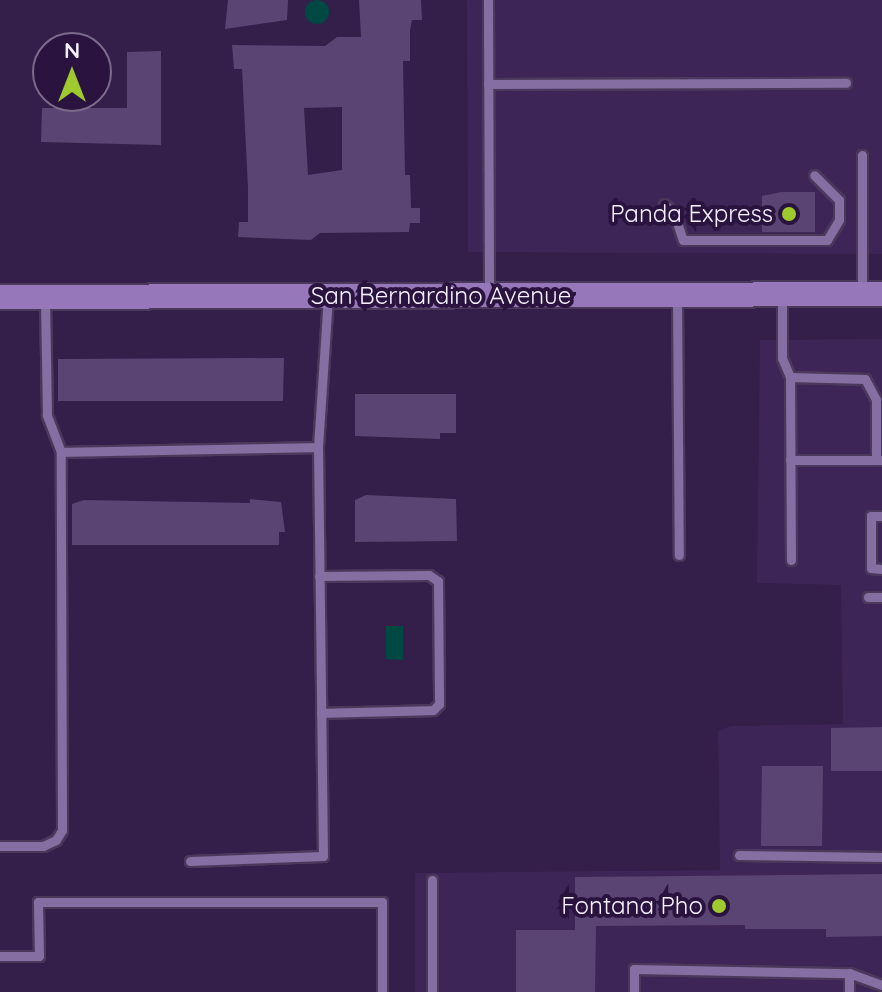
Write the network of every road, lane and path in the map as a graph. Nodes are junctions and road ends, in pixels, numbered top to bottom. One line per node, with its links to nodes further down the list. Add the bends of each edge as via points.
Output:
1 (488, 0): 3 (lane)
2 (846, 83): 3 (lane)
3 (488, 84): 13 (lane)
4 (862, 155): 7 (lane)
5 (814, 175): 6 (lane, via 839,200 839,220 827,240 683,240 674,213)
6 (664, 204)
7 (872, 294): 9 (main road, San Bernardino Avenue)
8 (677, 295): 9 (main road, San Bernardino Avenue); 13 (main road, San Bernardino Avenue); 20 (lane)
9 (782, 295): 14 (lane, via 782,358)
10 (0, 297): 11 (main road, San Bernardino Avenue)
11 (45, 297): 12 (main road, San Bernardino Avenue); 16 (lane, via 47,415)
12 (328, 297): 13 (main road, San Bernardino Avenue); 15 (lane)
13 (489, 297)
14 (790, 377): 17 (lane); 18 (lane, via 857,377 870,384 876,400)
15 (318, 447): 16 (lane); 23 (lane)
16 (61, 452): 27 (lane, via 62,830 43,846)
17 (790, 460): 18 (lane); 21 (lane)
18 (879, 460)
19 (882, 516): 22 (lane, via 871,516 871,568)
20 (679, 555)
21 (791, 560)
22 (882, 569)
23 (319, 576): 26 (lane); 26 (lane, via 429,575 438,581 439,704 433,710)
24 (868, 597): 25 (lane)
25 (882, 597)
26 (321, 713): 30 (lane, via 319,860)
27 (0, 846)
28 (739, 855): 29 (lane)
29 (882, 857)
30 (190, 861)
31 (432, 880): 36 (lane)
32 (0, 956): 35 (lane, via 39,956 38,902 382,902)
33 (849, 973): 34 (lane); 37 (lane, via 634,969); 38 (lane)
34 (882, 985)
35 (382, 992)
36 (432, 992)
37 (634, 992)
38 (849, 992)

